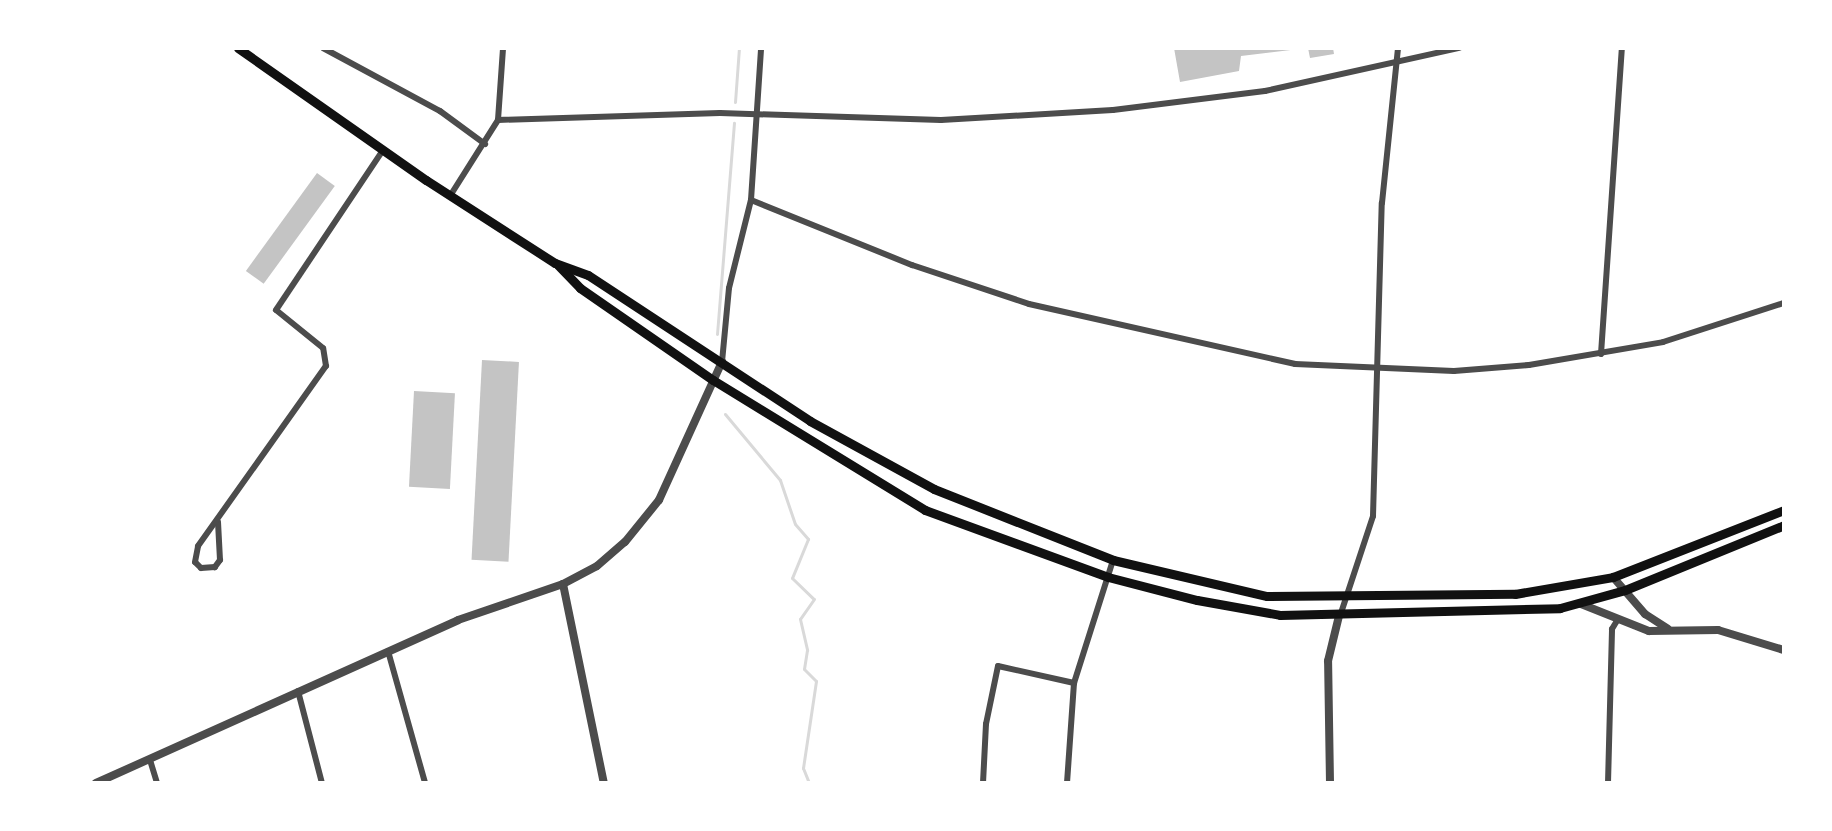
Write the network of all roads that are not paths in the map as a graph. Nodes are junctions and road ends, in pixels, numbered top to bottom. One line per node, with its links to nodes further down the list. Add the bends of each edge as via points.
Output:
1 (238, 48): 12 (main road)
2 (323, 48): 11 (street, via 440,111)
3 (503, 48): 10 (street)
4 (761, 48): 9 (street)
5 (1398, 48): 8 (street)
6 (1459, 48): 8 (street)
7 (1622, 48): 17 (street)
8 (1395, 64): 9 (street, via 1265,91 1113,110 941,120); 19 (street, via 1382,203)
9 (755, 114): 10 (street); 14 (street)
10 (498, 120): 11 (street)
11 (485, 144): 13 (street)
12 (383, 150): 13 (main road); 22 (street, via 278,306 279,317 323,348 326,366)
13 (450, 196): 15 (main road)
14 (751, 200): 18 (street, via 729,288); 19 (street, via 912,265 1029,304 1295,364)
15 (555, 263): 18 (main road, via 588,275); 20 (main road, via 580,288)
16 (1784, 303): 17 (street, via 1683,337)
17 (1601, 354): 19 (street, via 1454,371)
18 (722, 362): 20 (street); 24 (main road, via 810,421 934,489)
19 (1377, 370): 29 (street, via 1373,516)
20 (713, 380): 25 (main road, via 925,510); 27 (street, via 650,513 603,561)
21 (1784, 510): 26 (main road)
22 (218, 522): 22 (street, via 220,560 215,567 201,568 194,553)
23 (1784, 525): 28 (main road)
24 (1113, 560): 25 (street); 29 (main road, via 1267,596)
25 (1108, 577): 31 (main road, via 1270,613); 36 (street)
26 (1613, 577): 28 (street); 29 (main road, via 1515,594)
27 (563, 584): 35 (street, via 470,615); 43 (street)
28 (1625, 590): 30 (main road); 33 (street)
29 (1349, 597): 31 (street)
30 (1581, 604): 31 (main road, via 1501,613); 32 (street)
31 (1339, 616): 46 (street, via 1328,661)
32 (1618, 619): 33 (street, via 1649,631); 47 (street, via 1612,629)
33 (1668, 630): 34 (street, via 1733,632)
34 (1784, 650)
35 (388, 651): 37 (street); 42 (street)
36 (1074, 683): 44 (street, via 998,666 986,724); 45 (street)
37 (298, 691): 38 (street); 41 (street)
38 (150, 760): 39 (street); 40 (street)
39 (96, 783)
40 (157, 783)
41 (322, 783)
42 (425, 783)
43 (604, 783)
44 (983, 783)
45 (1067, 783)
46 (1330, 783)
47 (1608, 783)

